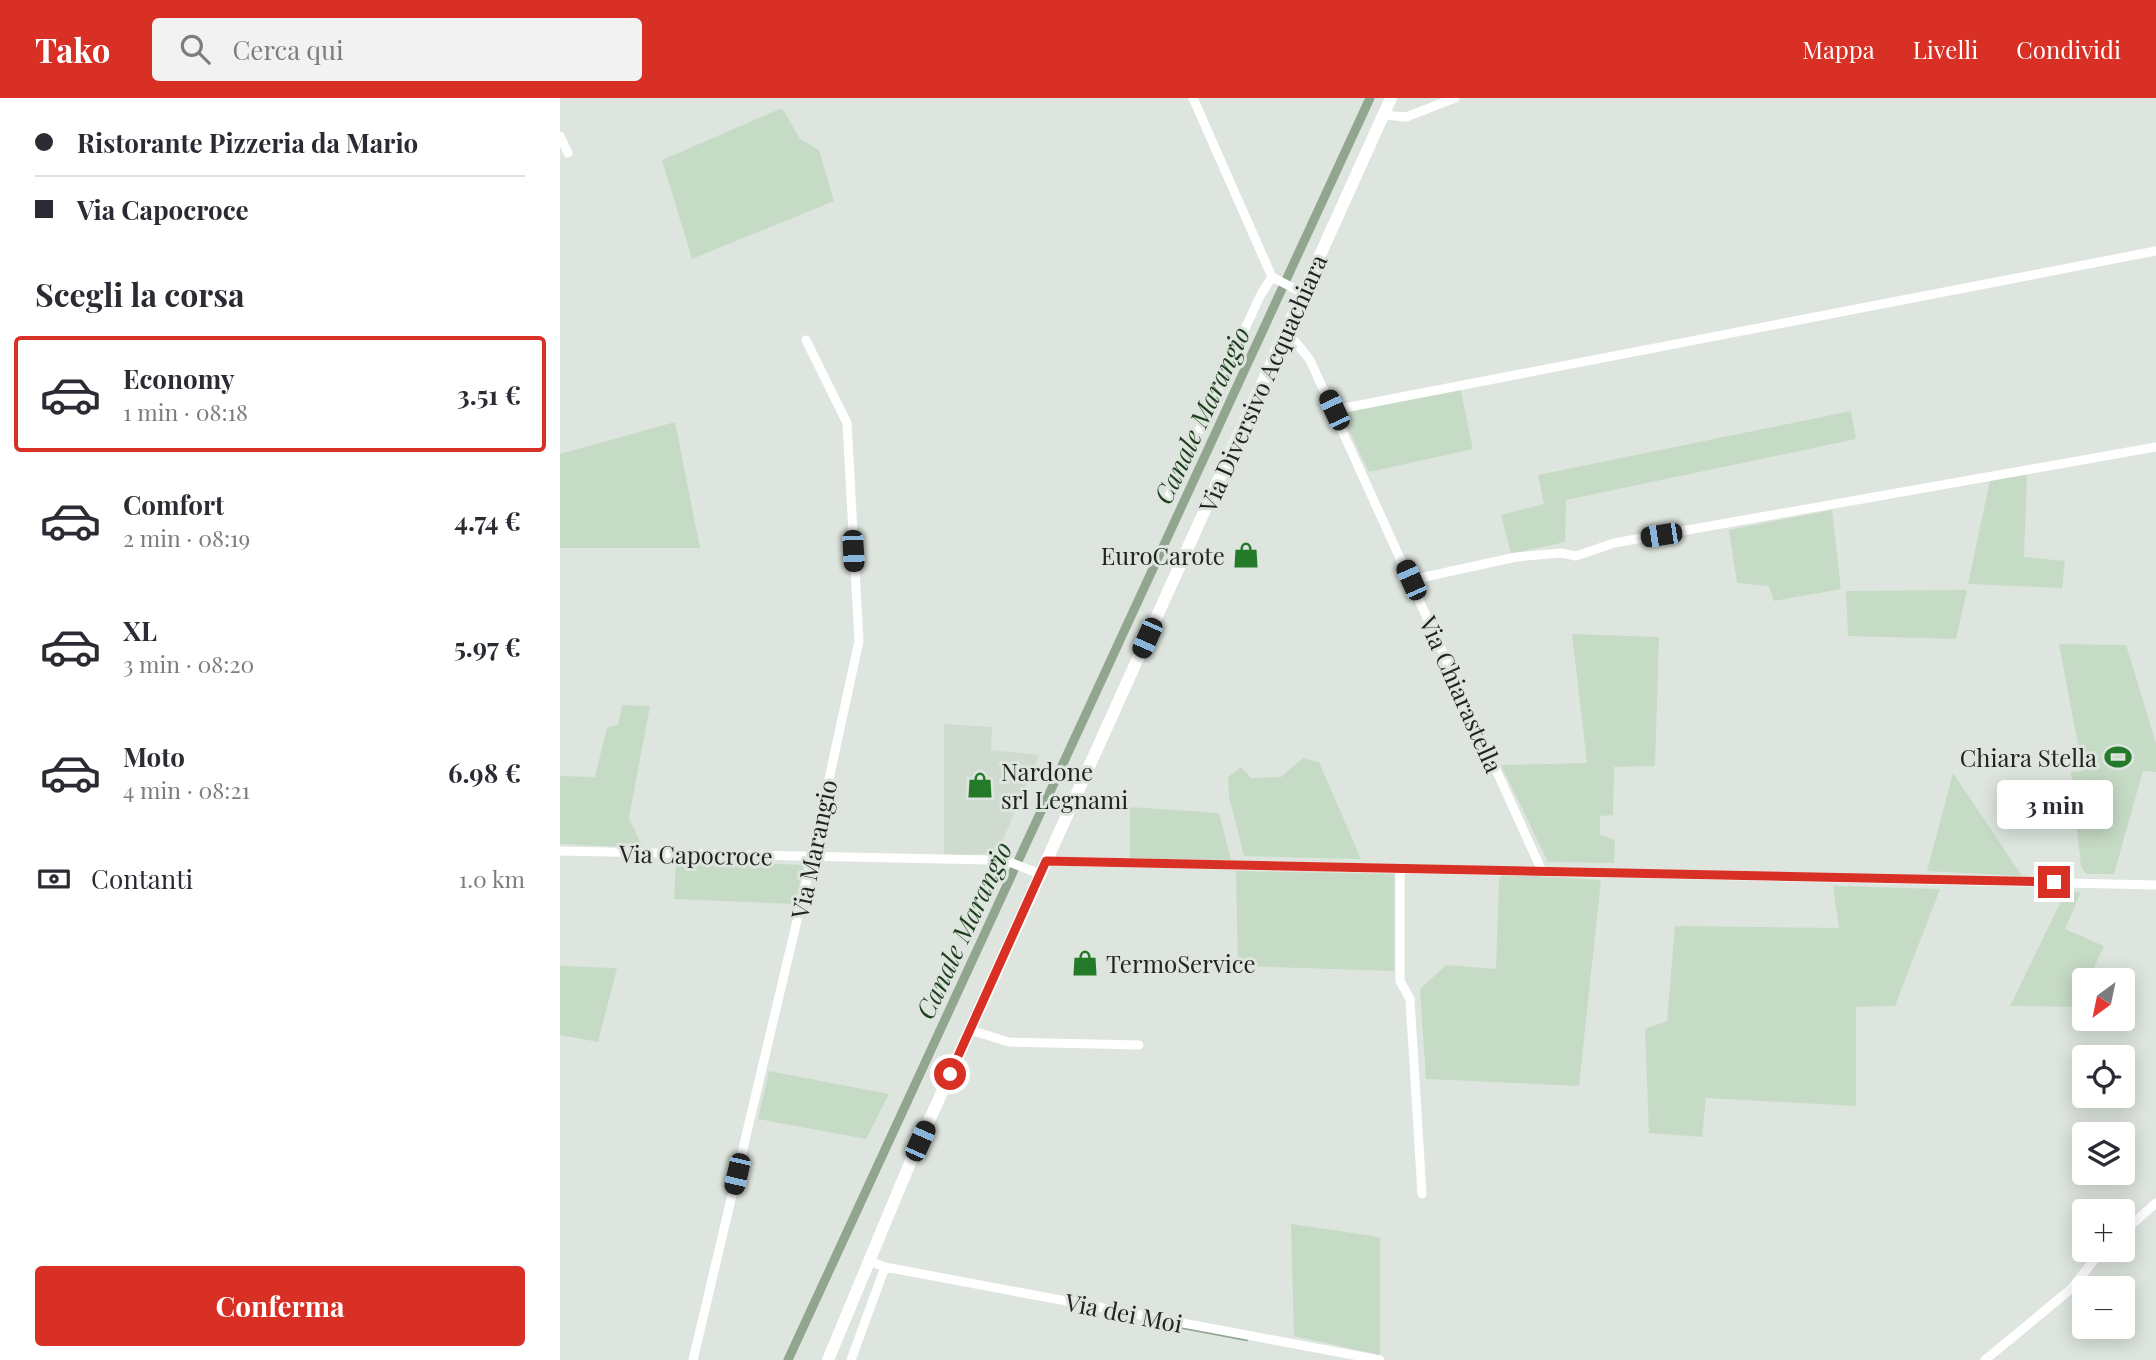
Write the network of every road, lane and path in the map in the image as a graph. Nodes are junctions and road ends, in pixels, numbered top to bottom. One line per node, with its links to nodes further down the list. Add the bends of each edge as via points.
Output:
1 (1193, 98): 8 (street)
2 (1391, 98): 4 (main road, Via Diversivo Acquachiara)
3 (1455, 98): 4 (street, via 1406,117)
4 (1384, 115): 9 (main road, Via Diversivo Acquachiara)
5 (560, 136): 6 (street)
6 (568, 153)
7 (2156, 251): 12 (street)
8 (1274, 279): 9 (street); 14 (street, via 1260,296)
9 (1298, 291): 10 (main road, Via Diversivo Acquachiara)
10 (1286, 330): 12 (street, Via Chiarastella, via 1310,360); 18 (main road, Via Diversivo Acquachiara)
11 (806, 340): 17 (street, Via Marangio, via 847,423 859,641)
12 (1334, 410): 15 (street, Via Chiarastella)
13 (2156, 447): 15 (street, via 1614,543 1576,556 1539,553)
14 (1169, 496)
15 (1411, 580): 20 (street, Via Chiarastella)
16 (560, 850): 17 (street, Via Capocroce)
17 (812, 857): 21 (street, Via Capocroce, via 1007,861); 31 (street, Via Marangio)
18 (1046, 861): 19 (street); 21 (main road, Via Diversivo Acquachiara)
19 (1400, 868): 20 (street); 25 (street, via 1400,981 1410,999)
20 (1542, 871): 22 (street)
21 (1036, 873): 23 (main road, Via Diversivo Acquachiara)
22 (2156, 885)
23 (970, 1030): 24 (street, via 1009,1042); 28 (main road, Via Diversivo Acquachiara)
24 (1139, 1045)
25 (1422, 1194)
26 (2156, 1203): 27 (street)
27 (2135, 1221)
28 (869, 1261): 30 (street, Via dei Moi); 32 (main road, Via Diversivo Acquachiara)
29 (2092, 1262): 35 (street, via 2071,1289)
30 (886, 1267): 33 (street); 34 (street, Via dei Moi)
31 (693, 1360)
32 (828, 1360)
33 (851, 1360)
34 (1380, 1360)
35 (1985, 1360)

